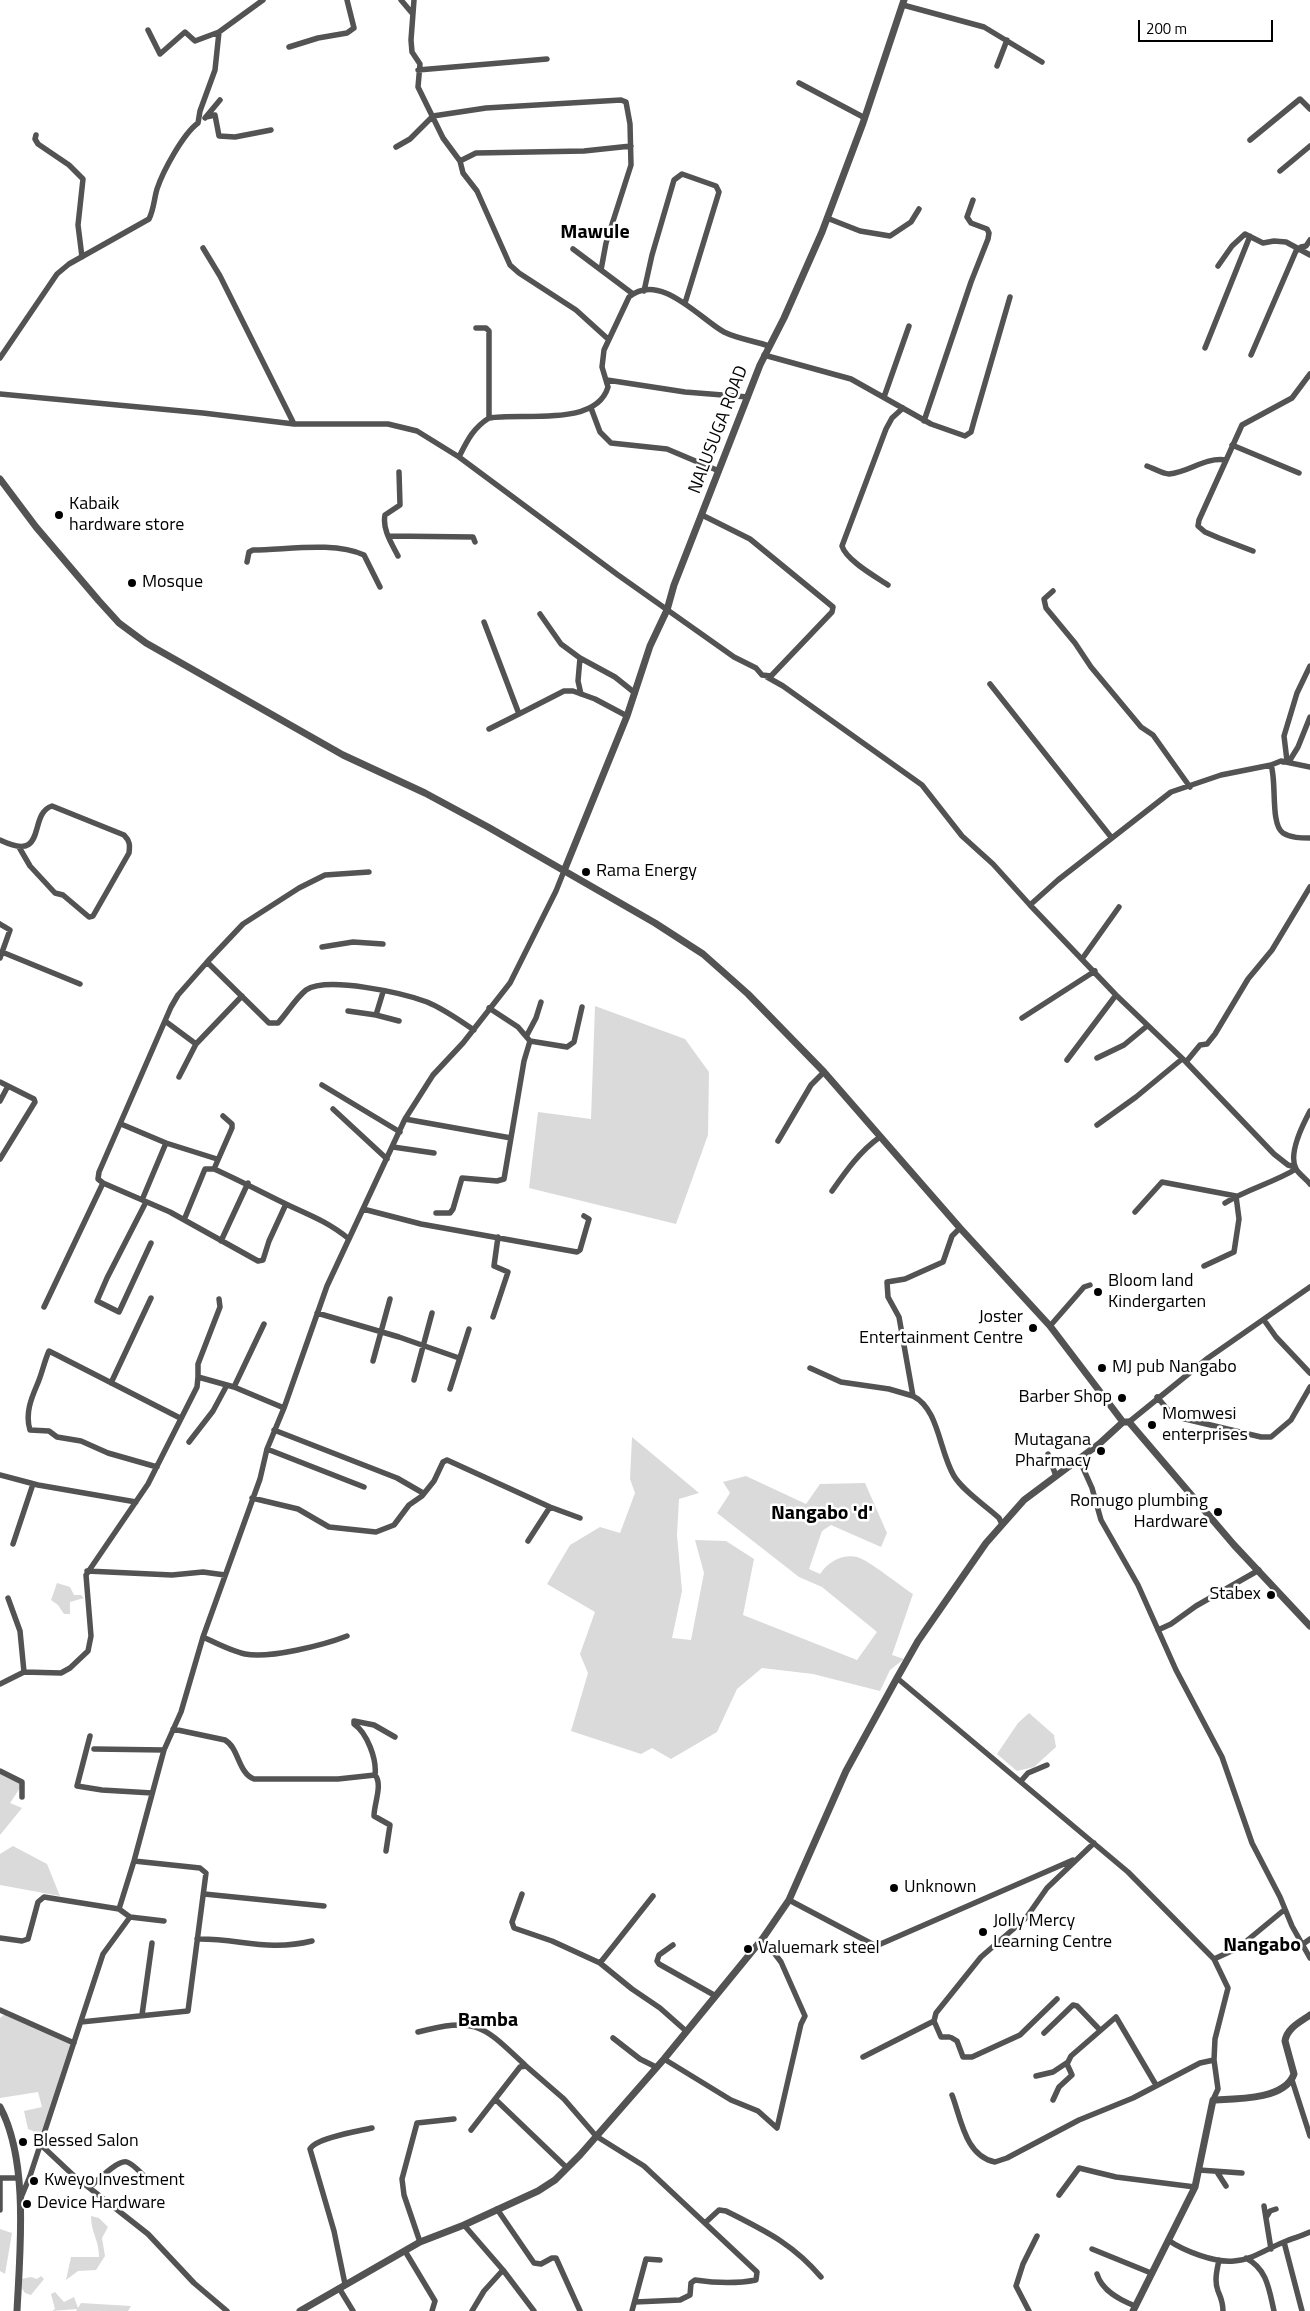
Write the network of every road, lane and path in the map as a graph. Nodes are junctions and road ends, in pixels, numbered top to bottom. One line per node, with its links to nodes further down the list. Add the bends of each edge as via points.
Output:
1 (263, 0): 8 (street)
2 (346, 0): 10 (street, via 354,28 347,33)
3 (401, 0): 6 (street)
4 (414, 0): 6 (street)
5 (903, 2): 9 (street, via 972,23); 20 (street, NALUSUGA ROAD)
6 (412, 13): 14 (street, via 412,52 420,64)
7 (148, 30): 8 (street, via 160,54 185,32 195,40)
8 (219, 32): 21 (street, via 216,70)
9 (1007, 40): 12 (street); 13 (street)
10 (289, 47)
11 (547, 59): 14 (street)
12 (1042, 62)
13 (997, 66)
14 (418, 70): 18 (street, via 418,87)
15 (799, 83): 20 (street)
16 (220, 100): 19 (street)
17 (1310, 109): 24 (street, via 1300,99)
18 (433, 116): 25 (street, via 486,108 621,100 629,107); 27 (street, via 410,139); 28 (street, via 443,138)
19 (206, 117): 21 (street); 22 (street, via 215,115 219,136 234,137)
20 (865, 118): 32 (street, NALUSUGA ROAD)
21 (198, 123): 39 (street, via 189,130 173,156 157,188 149,219)
22 (271, 130)
23 (36, 135): 39 (street, via 38,144 83,179 78,225)
24 (1250, 140)
25 (631, 146): 28 (street, via 584,151 476,153); 41 (street, via 631,165 606,243)
26 (1310, 146): 29 (street)
27 (396, 147)
28 (460, 160): 48 (street, via 463,173 477,191 510,265 576,310)
29 (1280, 171)
30 (973, 200): 62 (street, via 967,217 971,223 986,229 988,239)
31 (918, 209): 32 (street, via 911,222 890,236 860,231)
32 (827, 218): 49 (street, NALUSUGA ROAD)
33 (1250, 236): 36 (street, via 1263,243 1280,240); 40 (street, via 1245,234 1235,243); 50 (street)
34 (1310, 240): 36 (street)
35 (203, 248): 63 (street)
36 (1299, 248): 38 (street); 52 (street)
37 (574, 250): 41 (street)
38 (1310, 255)
39 (82, 256): 53 (street, via 57,274)
40 (1218, 266)
41 (601, 270): 43 (street)
42 (644, 291): 43 (street); 45 (street, via 666,294); 45 (street, via 674,180 682,174 716,186 719,192)
43 (633, 294): 48 (street)
44 (1010, 296): 62 (street, via 971,432 961,435)
45 (685, 303): 49 (street, via 726,333)
46 (909, 326): 58 (street)
47 (476, 328): 61 (street, via 489,331)
48 (608, 339): 55 (street, via 602,367)
49 (769, 346): 51 (street, NALUSUGA ROAD)
50 (1205, 348)
51 (764, 355): 57 (street, NALUSUGA ROAD); 58 (street, via 851,379)
52 (1251, 355)
53 (0, 358)
54 (1310, 374): 64 (street, via 1292,398 1245,421)
55 (607, 380): 57 (street, via 684,392); 59 (street, via 606,394)
56 (0, 394): 63 (street)
57 (748, 397): 68 (street, NALUSUGA ROAD)
58 (884, 397): 60 (street)
59 (591, 408): 61 (street, via 548,417); 68 (street, via 600,432 611,443 667,449)
60 (903, 408): 62 (street); 78 (street, via 888,423 842,546 853,560)
61 (489, 418): 65 (street, via 470,435)
62 (924, 421)
63 (294, 424): 65 (street, via 388,424 417,431)
64 (1232, 445): 66 (street); 70 (street)
65 (459, 457): 81 (street)
66 (1226, 460): 67 (street, via 1210,459 1168,474); 75 (street, via 1198,526 1205,532)
67 (1147, 466)
68 (719, 471): 72 (street, NALUSUGA ROAD)
69 (399, 472): 73 (street, via 400,505 384,519)
70 (1299, 473)
71 (0, 480): 102 (street, via 99,601 119,623 146,643 343,755 425,793)
72 (702, 515): 81 (street, NALUSUGA ROAD); 86 (street, via 750,539 833,607 832,612)
73 (389, 536): 74 (street, via 474,537); 76 (street)
74 (475, 542)
75 (1253, 550)
76 (398, 556)
77 (247, 562): 79 (street, via 249,552 253,550 320,547 342,550 364,555)
78 (888, 586)
79 (380, 587)
80 (1053, 591): 97 (street, via 1044,599 1046,608 1091,667 1141,726 1153,735)
81 (667, 610): 86 (street); 88 (street, NALUSUGA ROAD, via 650,646)
82 (540, 614): 84 (street, via 561,644)
83 (484, 622): 90 (street)
84 (580, 658): 88 (street); 89 (street, via 578,681)
85 (1310, 666): 94 (street, via 1285,730)
86 (767, 677): 105 (street, via 922,785 962,836)
87 (990, 684): 98 (street)
88 (635, 693): 91 (street, NALUSUGA ROAD)
89 (581, 694): 90 (street, via 564,691); 91 (street)
90 (519, 714): 93 (street)
91 (627, 716): 102 (street, NALUSUGA ROAD)
92 (1310, 717): 94 (street, via 1298,747 1290,760)
93 (489, 729)
94 (1285, 761): 95 (street); 96 (street)
95 (1271, 765): 97 (street, via 1221,775); 99 (street, via 1275,775 1275,814 1279,830 1288,836)
96 (1310, 768)
97 (1190, 786): 98 (street, via 1164,797)
98 (1111, 837): 105 (street)
99 (1310, 838)
100 (0, 840): 101 (street)
101 (19, 847): 101 (street, via 30,842 44,811 52,806 124,835 130,845 129,854 93,916 89,917 63,895 55,893 30,866)
102 (564, 871): 121 (street, via 510,983); 135 (street, via 703,954 748,994)
103 (369, 872): 112 (street, via 325,875 299,888 243,924)
104 (1310, 887): 134 (street, via 1215,1034 1207,1044 1200,1045)
105 (1030, 905): 111 (street)
106 (1118, 907): 111 (street)
107 (0, 924): 110 (street, via 10,930)
108 (383, 944): 109 (street, via 354,942)
109 (322, 947)
110 (1, 955): 115 (street)
111 (1082, 959): 114 (street)
112 (208, 961): 113 (street); 118 (street); 125 (street, via 178,995)
113 (201, 966)
114 (1095, 971): 117 (street); 124 (street)
115 (80, 984)
116 (383, 992): 118 (street, via 348,985 318,985 306,990 278,1023 273,1024); 123 (street); 128 (street, via 426,1002)
117 (1116, 995): 127 (street); 133 (street)
118 (242, 996): 131 (street)
119 (541, 1002): 129 (street)
120 (582, 1007): 130 (street, via 574,1042 570,1046)
121 (489, 1008): 128 (street); 129 (street)
122 (348, 1011): 123 (street)
123 (376, 1015): 126 (street)
124 (1022, 1018)
125 (165, 1021): 131 (street); 145 (street)
126 (400, 1021)
127 (1147, 1026): 132 (street, via 1124,1045); 134 (street)
128 (474, 1030): 144 (street, via 433,1075)
129 (527, 1035): 130 (street)
130 (530, 1041): 149 (street)
131 (196, 1044): 136 (street)
132 (1097, 1058)
133 (1067, 1060)
134 (1184, 1060): 146 (street); 157 (street, via 1274,1154)
135 (824, 1072): 148 (street); 150 (street, via 811,1085)
136 (178, 1077)
137 (0, 1082): 139 (street)
138 (322, 1085): 147 (street)
139 (8, 1086): 140 (street); 154 (street, via 35,1102)
140 (0, 1101)
141 (333, 1109): 156 (street)
142 (1310, 1111): 157 (street, via 1296,1143)
143 (223, 1116): 155 (street, via 232,1125)
144 (405, 1119): 147 (street); 149 (street)
145 (121, 1124): 151 (street); 159 (street, via 98,1176)
146 (1097, 1125)
147 (400, 1132): 152 (street)
148 (880, 1137): 162 (street, via 852,1163); 172 (street)
149 (511, 1138): 168 (street, via 504,1179 462,1178 453,1209 446,1214)
150 (778, 1142)
151 (166, 1143): 155 (street); 164 (street)
152 (392, 1147): 153 (street); 156 (street)
153 (434, 1153)
154 (0, 1159)
155 (217, 1159): 158 (street)
156 (386, 1159): 167 (street)
157 (1296, 1168): 161 (street); 163 (street, via 1281,1178)
158 (214, 1169): 160 (street); 171 (street, via 205,1170)
159 (103, 1183): 164 (street); 183 (street)
160 (248, 1183): 166 (street); 175 (street)
161 (1310, 1184)
162 (832, 1191)
163 (1236, 1196): 165 (street); 169 (street, via 1162,1182); 177 (street, via 1239,1219 1234,1252)
164 (144, 1201): 171 (street); 176 (street, via 97,1301 119,1312)
165 (1224, 1203)
166 (286, 1204): 174 (street, via 335,1227); 175 (street, via 263,1260 255,1260)
167 (362, 1208): 173 (street, via 421,1224); 174 (street)
168 (436, 1212)
169 (1134, 1212)
170 (590, 1218): 173 (street, via 582,1246 577,1252)
171 (184, 1220): 175 (street)
172 (960, 1228): 189 (street); 204 (street, via 952,1236 940,1264 905,1279 887,1282 888,1297 896,1308 901,1325)
173 (498, 1237): 186 (street, via 494,1264 508,1272)
174 (349, 1239): 184 (street)
175 (221, 1241)
176 (151, 1243)
177 (1204, 1266)
178 (1090, 1285): 189 (street, via 1084,1287)
179 (1310, 1287): 187 (street)
180 (151, 1298): 199 (street)
181 (219, 1299): 197 (street, via 220,1307 198,1364)
182 (390, 1299): 191 (street)
183 (44, 1307)
184 (317, 1313): 191 (street); 206 (street)
185 (432, 1313): 192 (street)
186 (493, 1317)
187 (1264, 1320): 196 (street); 205 (street)
188 (264, 1324): 201 (street)
189 (1050, 1326): 208 (street)
190 (469, 1329): 193 (street)
191 (381, 1332): 192 (street); 194 (street)
192 (423, 1345): 193 (street); 198 (street)
193 (459, 1358): 203 (street)
194 (373, 1361)
195 (810, 1368): 204 (street, via 841,1382)
196 (1310, 1374)
197 (198, 1376): 200 (street); 207 (street, via 197,1387)
198 (414, 1380)
199 (111, 1384): 207 (street); 214 (street, via 49,1351 30,1397 29,1428 81,1441 108,1453)
200 (227, 1385): 201 (street); 210 (street)
201 (234, 1387): 206 (street)
202 (1310, 1387): 205 (street, via 1291,1420 1271,1437 1261,1438 1181,1418)
203 (450, 1389)
204 (913, 1396): 224 (street, via 930,1410 954,1477)
205 (1157, 1397): 208 (street)
206 (284, 1408): 209 (street)
207 (180, 1418): 214 (street)
208 (1126, 1422): 213 (street); 227 (street)
209 (274, 1430): 211 (street); 219 (street, via 397,1478)
210 (189, 1442)
211 (267, 1449): 218 (street); 220 (street)
212 (1048, 1454): 216 (street)
213 (1079, 1459): 216 (street); 232 (street, via 1101,1520 1138,1585)
214 (157, 1467): 221 (street)
215 (0, 1474): 217 (street)
216 (1056, 1476): 224 (street, via 1024,1500)
217 (32, 1484): 221 (street); 226 (street)
218 (364, 1487)
219 (423, 1493): 220 (street, via 394,1525 376,1532 329,1527 298,1509); 222 (street, via 447,1460)
220 (252, 1498): 229 (street)
221 (136, 1502): 228 (street)
222 (550, 1508): 223 (street); 225 (street)
223 (580, 1518)
224 (1002, 1524): 236 (street, via 918,1641)
225 (528, 1541)
226 (13, 1544)
227 (1259, 1570): 231 (street); 232 (street)
228 (88, 1571): 229 (street); 235 (street, via 85,1577 91,1636 88,1651 61,1673)
229 (225, 1574): 234 (street)
230 (8, 1598): 235 (street, via 20,1631)
231 (1310, 1626)
232 (1158, 1630): 259 (street, via 1222,1757 1252,1843)
233 (347, 1636): 234 (street, via 323,1645 255,1655)
234 (203, 1637): 238 (street)
235 (24, 1672): 237 (street)
236 (897, 1678): 246 (street); 256 (street, via 846,1771)
237 (0, 1684)
238 (173, 1729): 242 (street); 245 (street, via 231,1743 246,1774 254,1779 338,1779)
239 (90, 1736): 247 (street, via 77,1786)
240 (395, 1736): 245 (street, via 374,1725 354,1721 369,1746)
241 (94, 1749): 242 (street)
242 (164, 1750): 247 (street)
243 (1047, 1764): 246 (street, via 1028,1773)
244 (0, 1772): 248 (street, via 22,1782)
245 (375, 1775): 250 (street, via 378,1785 374,1816 390,1825)
246 (1021, 1781): 249 (street)
247 (152, 1793): 252 (street)
248 (22, 1797)
249 (1094, 1843): 251 (street); 271 (street, via 1128,1872)
250 (386, 1851)
251 (1076, 1859): 256 (street, via 876,1946); 279 (street, via 1047,1888 1026,1918 981,1956 936,2013)
252 (134, 1862): 253 (street, via 203,1869 206,1873); 258 (street)
253 (204, 1894): 257 (street); 265 (street)
254 (522, 1894): 272 (street, via 512,1922 514,1928)
255 (652, 1896): 272 (street)
256 (789, 1900): 263 (street)
257 (324, 1906)
258 (119, 1910): 260 (street); 262 (street, via 44,1897 38,1902 28,1940)
259 (1284, 1910): 268 (street); 271 (street, via 1242,1945)
260 (130, 1917): 261 (street); 278 (street, via 102,1954)
261 (164, 1921)
262 (0, 1938)
263 (763, 1938): 273 (street); 287 (street, via 781,1962 805,2016 777,2128 758,2111 714,2091)
264 (1310, 1939): 268 (street)
265 (196, 1940): 266 (street, via 260,1946 291,1946); 276 (street, via 188,2011)
266 (312, 1941)
267 (152, 1943): 276 (street)
268 (1303, 1944): 270 (street)
269 (673, 1946): 273 (street, via 659,1955 659,1964)
270 (1310, 1958)
271 (1214, 1959): 288 (street, via 1228,1988 1215,2039)
272 (600, 1963): 282 (street)
273 (714, 1995): 282 (street)
274 (1057, 1999): 279 (street, via 1020,2035 972,2058 963,2057 958,2042 941,2037)
275 (0, 2010): 285 (street)
276 (142, 2014): 278 (street)
277 (1310, 2015): 293 (street, via 1286,2035 1294,2074)
278 (81, 2022): 285 (street)
279 (934, 2022): 286 (street)
280 (1100, 2030): 283 (street, via 1073,2005); 289 (street); 294 (street, via 1118,2018)
281 (418, 2032): 290 (street, via 459,2024 476,2026 485,2029)
282 (686, 2032): 287 (street)
283 (1044, 2033)
284 (613, 2038): 291 (street)
285 (74, 2043): 306 (street)
286 (863, 2057)
287 (664, 2059): 291 (street)
288 (1214, 2060): 294 (street, via 1200,2063); 298 (street, via 1218,2089)
289 (1068, 2062): 292 (street, via 1053,2072); 297 (street, via 1072,2075 1059,2087)
290 (524, 2065): 296 (street); 304 (street, via 564,2099)
291 (656, 2067): 304 (street)
292 (1036, 2076)
293 (1292, 2080): 298 (street, via 1285,2088 1273,2093); 305 (street)
294 (1156, 2085): 295 (street, via 995,2162 983,2156 962,2130)
295 (952, 2095)
296 (495, 2099): 303 (street); 307 (street)
297 (1053, 2100)
298 (1213, 2100): 308 (street)
299 (0, 2106): 300 (street)
300 (3, 2119): 313 (street, via 14,2140)
301 (454, 2119): 329 (street, via 417,2123 415,2126 402,2179)
302 (372, 2128): 341 (street, via 322,2140 310,2149 334,2231)
303 (471, 2130)
304 (596, 2136): 307 (street); 324 (street, via 638,2161)
305 (1310, 2136)
306 (40, 2144): 315 (street); 318 (street)
307 (567, 2168): 320 (street, via 538,2191)
308 (1199, 2170): 309 (street); 316 (street)
309 (1217, 2172): 310 (street); 314 (street)
310 (1242, 2172)
311 (143, 2175): 315 (street, via 130,2163 123,2162)
312 (0, 2178): 313 (street); 322 (street)
313 (19, 2178): 318 (street)
314 (1226, 2186)
315 (90, 2187): 345 (street, via 148,2234 194,2283)
316 (1195, 2187): 317 (street, via 1093,2173 1079,2168); 328 (street)
317 (1059, 2195)
318 (19, 2202): 344 (street)
319 (1264, 2206): 323 (street)
320 (497, 2209): 325 (street); 351 (street, via 534,2263 541,2264 556,2258)
321 (1276, 2209): 323 (street)
322 (0, 2210)
323 (1266, 2216): 331 (street)
324 (706, 2222): 340 (street, via 719,2210 726,2211 784,2241); 342 (street, via 731,2249 757,2270 756,2280 724,2283 695,2280 690,2295 680,2300)
325 (464, 2225): 329 (street); 337 (street)
326 (1310, 2232): 330 (street)
327 (1036, 2236): 353 (street, via 1022,2264 1016,2286)
328 (1168, 2240): 336 (street, via 1180,2248); 338 (street)
329 (420, 2242): 333 (street)
330 (1284, 2242): 331 (street); 356 (street)
331 (1271, 2249): 334 (street)
332 (1092, 2250): 338 (street)
333 (405, 2251): 341 (street); 348 (street, via 435,2301)
334 (1246, 2258): 336 (street); 355 (street, via 1263,2272)
335 (660, 2260): 342 (street, via 646,2259)
336 (1218, 2260): 354 (street, via 1216,2278)
337 (503, 2270): 349 (street); 350 (street)
338 (1151, 2273): 343 (street)
339 (1097, 2274): 343 (street, via 1104,2288)
340 (821, 2277)
341 (342, 2286): 346 (street); 347 (street)
342 (635, 2302): 352 (street)
343 (1134, 2309)
344 (17, 2311)
345 (227, 2311)
346 (300, 2311)
347 (353, 2311)
348 (432, 2311)
349 (472, 2311)
350 (534, 2311)
351 (580, 2311)
352 (632, 2311)
353 (1029, 2311)
354 (1223, 2311)
355 (1274, 2311)
356 (1302, 2311)

